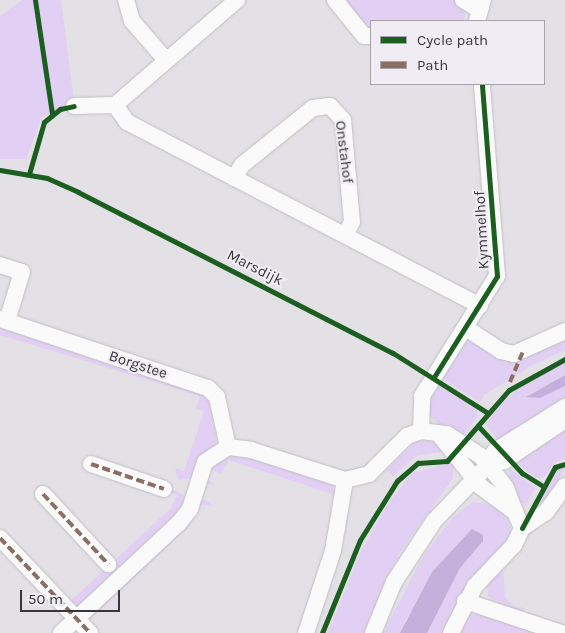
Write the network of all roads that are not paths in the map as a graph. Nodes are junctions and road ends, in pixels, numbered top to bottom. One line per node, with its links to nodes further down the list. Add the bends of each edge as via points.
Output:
1 (126, 0): 7 (street, via 132,20)
2 (237, 0): 7 (street)
3 (335, 0): 6 (street, via 364,36)
4 (463, 0): 5 (street)
5 (479, 10)
6 (370, 36)
7 (165, 59): 9 (street)
8 (482, 85): 14 (street, Kymmelhof, via 498,264)
9 (115, 105): 10 (street); 11 (street, via 127,122)
10 (74, 106)
11 (234, 178): 12 (street); 12 (street, Onstahof, via 242,165 312,108 330,106 343,120 352,222)
12 (345, 235): 14 (street)
13 (0, 265): 15 (street, Borgstee, via 22,272)
14 (480, 306): 16 (street, Kymmelhof)
15 (3, 320): 22 (street, Borgstee, via 208,388 217,397)
16 (466, 328): 17 (street, via 501,351 514,354); 20 (street, Kymmelhof, via 422,396)
17 (565, 331)
18 (565, 407): 24 (street, via 495,451)
19 (565, 420): 24 (street, via 504,461)
20 (421, 431): 21 (street); 26 (street, via 400,440 369,474)
21 (438, 433): 24 (street, via 458,438); 25 (street)
22 (228, 447): 26 (street, via 251,450); 35 (street, via 206,462 190,509 179,523)
23 (91, 464): 28 (street)
24 (488, 465): 25 (street); 30 (street, via 512,499)
25 (473, 479): 30 (street); 39 (street, via 414,547)
26 (345, 480): 38 (street, via 333,551)
27 (565, 486): 31 (street, via 546,512)
28 (164, 489)
29 (43, 494): 33 (street)
30 (515, 512): 31 (street)
31 (522, 528): 34 (street, via 514,545 486,572)
32 (0, 538): 35 (street)
33 (108, 564)
34 (465, 601): 40 (street); 41 (street)
35 (77, 619): 36 (street); 37 (street)
36 (61, 633)
37 (90, 633)
38 (306, 633)
39 (373, 633)
40 (450, 633)
41 (561, 633)

